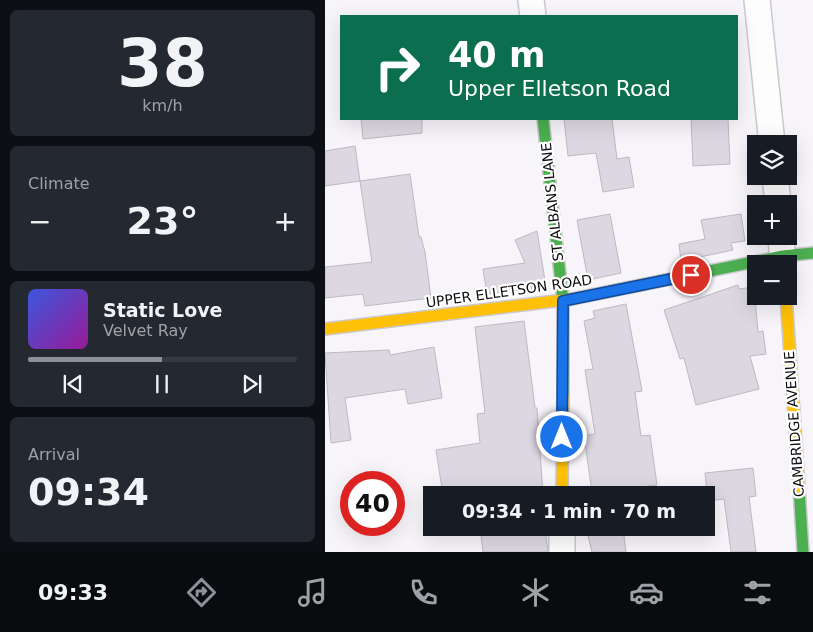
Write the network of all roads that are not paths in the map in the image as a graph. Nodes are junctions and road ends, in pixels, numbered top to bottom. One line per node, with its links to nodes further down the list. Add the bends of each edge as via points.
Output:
1 (531, 0): 3 (street)
2 (757, 0): 5 (street)
3 (533, 15)
4 (543, 120): 8 (street, ST ALBANS LANE)
5 (771, 135)
6 (782, 252): 7 (street, UPPER ELLETSON ROAD); 8 (street, UPPER ELLETSON ROAD)
7 (813, 253)
8 (563, 301): 10 (street, UPPER ELLETSON ROAD); 11 (street, ST ALBANS LANE)
9 (786, 305): 14 (street, CAMBRIDGE AVENUE)
10 (325, 329)
11 (562, 486)
12 (562, 536): 13 (street)
13 (562, 552)
14 (803, 552)

